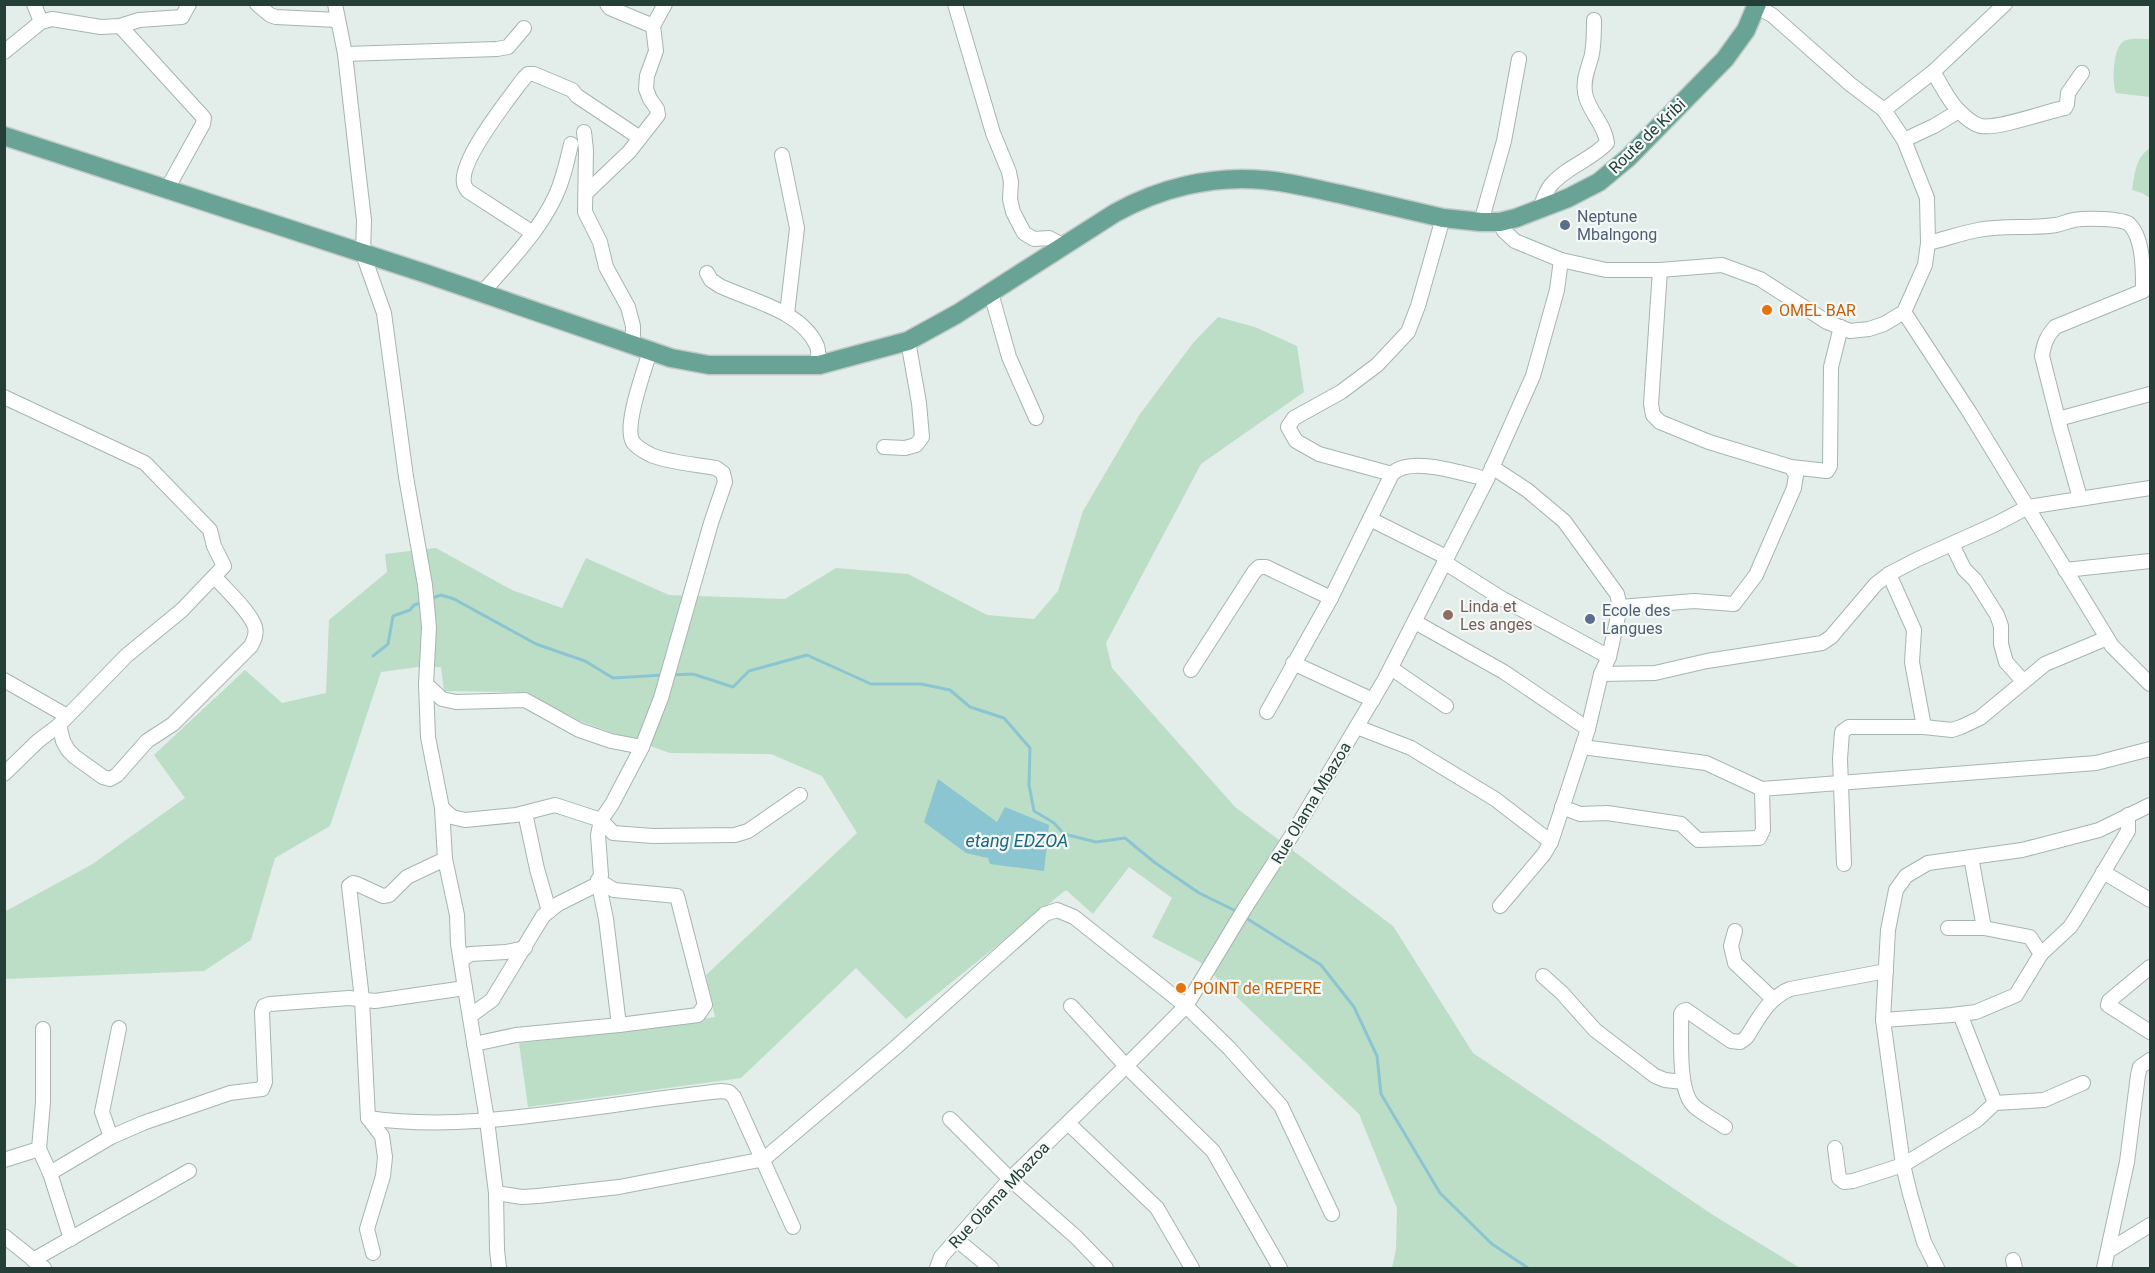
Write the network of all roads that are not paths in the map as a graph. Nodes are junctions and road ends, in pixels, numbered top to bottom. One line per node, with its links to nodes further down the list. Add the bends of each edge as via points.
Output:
1 (34, 4): 12 (street)
2 (189, 4): 13 (street, via 182,17 139,20)
3 (257, 4): 10 (street, via 276,17)
4 (335, 4): 10 (street)
5 (607, 4): 14 (street)
6 (665, 4): 14 (street)
7 (955, 4): 36 (street, via 993,133 1009,172 1013,212 1024,233)
8 (2005, 4): 19 (street)
9 (1757, 6): 21 (street); 31 (main road, Route de Kribi, via 1725,59 1629,157 1599,182)
10 (337, 20): 17 (street)
11 (1594, 20): 31 (street, via 1585,92 1606,133 1607,143 1560,176 1549,187)
12 (41, 22): 13 (street, via 52,19); 16 (street)
13 (120, 26): 29 (street, via 204,118)
14 (653, 26): 25 (street, via 656,51 646,76 646,89 658,115)
15 (524, 28): 17 (street, via 508,47 497,49)
16 (4, 52)
17 (345, 54): 37 (street, via 364,220)
18 (1519, 59): 33 (street)
19 (1933, 72): 21 (street); 22 (street)
20 (2082, 73): 22 (street, via 2068,93 2065,108 1986,127)
21 (1884, 110): 26 (street)
22 (1959, 111): 26 (street)
23 (584, 132): 30 (street)
24 (4, 136): 29 (main road)
25 (640, 138): 30 (street); 34 (street, via 572,90 528,74 497,112 468,162 464,185)
26 (1904, 140): 35 (street, via 1927,198)
27 (571, 144): 34 (street, via 554,200)
28 (782, 155): 45 (street, via 797,228)
29 (166, 189): 37 (main road)
30 (586, 193): 48 (street, via 585,212)
31 (1539, 211): 33 (main road, Route de Kribi)
32 (1443, 218): 33 (main road); 36 (main road, via 1305,186 1233,180 1198,183 1155,194 1114,213); 57 (street, via 1408,332 1377,365 1341,392 1294,418 1288,427 1296,441 1318,454)
33 (1490, 222): 38 (street, via 1515,241)
34 (533, 233): 41 (street)
35 (1929, 243): 43 (street, via 1998,226 2056,225 2077,219 2121,220 2130,225 2138,242); 44 (street, via 1925,265)
36 (1062, 245): 42 (main road)
37 (363, 254): 41 (main road); 79 (street, via 384,313 425,585 429,627)
38 (1561, 260): 39 (street, via 1606,270); 56 (street, Rue Olama Mbazoa, via 1540,355)
39 (1660, 270): 46 (street, via 1722,265 1760,279); 55 (street, via 1653,415 1660,422 1709,442)
40 (707, 273): 45 (street, via 720,286)
41 (482, 293): 48 (main road)
42 (991, 293): 47 (main road); 52 (street, via 1009,357)
43 (2147, 293): 53 (street, via 2055,327 2047,337 2042,356)
44 (1904, 312): 46 (street, via 1869,329); 60 (street)
45 (787, 314): 49 (street, via 800,322 816,344)
46 (1841, 327): 55 (street, via 1831,367 1830,466 1827,471)
47 (908, 341): 49 (main road); 54 (street, via 922,437 916,446)
48 (642, 348): 49 (main road, via 710,365); 88 (street, via 630,428 632,440 654,456 716,468 723,473 725,482 662,698)
49 (819, 365)
50 (2151, 394): 53 (street)
51 (4, 397): 67 (street, via 145,463 210,530 224,566)
52 (1035, 418)
53 (2058, 419): 59 (street)
54 (885, 447)
55 (1791, 467): 69 (street, via 1796,475 1794,488 1756,575 1734,603 1694,601)
56 (1490, 473): 57 (street, via 1406,466); 63 (street, Rue Olama Mbazoa); 69 (street, via 1527,490 1564,521 1617,594)
57 (1392, 474): 61 (street)
58 (2151, 488): 59 (street)
59 (2080, 498): 60 (street)
60 (2028, 507): 62 (street); 65 (street)
61 (1370, 519): 63 (street); 68 (street)
62 (1952, 544): 66 (street); 78 (street, via 1964,569 1997,615 2006,662)
63 (1445, 560): 70 (street, Rue Olama Mbazoa); 72 (street, via 1501,598)
64 (2150, 560): 65 (street)
65 (2065, 570): 71 (street)
66 (1889, 574): 76 (street, via 1822,643 1655,673); 86 (street, via 1914,630 1912,662)
67 (214, 578): 84 (street, via 126,656); 84 (street, via 251,618 255,639 172,724 147,741 110,778 103,777 68,750 63,741)
68 (1331, 598): 73 (street); 75 (street, via 1259,567)
69 (1620, 607): 72 (street)
70 (1415, 622): 74 (street, Rue Olama Mbazoa); 87 (street, via 1504,672)
71 (2107, 638): 78 (street, via 2045,664); 80 (street)
72 (1609, 657): 76 (street)
73 (1293, 663): 81 (street); 83 (street)
74 (1391, 668): 81 (street, Rue Olama Mbazoa); 82 (street)
75 (1191, 670)
76 (1601, 674): 87 (street)
77 (4, 680): 84 (street)
78 (2023, 681): 86 (street, via 1980,718 1961,727)
79 (426, 684): 88 (street, via 442,699 456,702 525,700 579,730); 97 (street, via 428,737)
80 (2151, 684)
81 (1373, 700): 85 (street, Rue Olama Mbazoa)
82 (1446, 706)
83 (1267, 712)
84 (63, 720): 91 (street)
85 (1357, 727): 101 (street, via 1411,748 1495,800); 123 (street, Rue Olama Mbazoa)
86 (1924, 727): 92 (street, via 1850,727 1842,732)
87 (1588, 729): 89 (street)
88 (642, 747): 100 (street)
89 (1582, 747): 93 (street, via 1706,763); 96 (street)
90 (2151, 749): 92 (street, via 2096,763)
91 (4, 774)
92 (1842, 782): 93 (street); 104 (street)
93 (1762, 789): 96 (street, via 1763,830 1759,838 1698,840 1681,824 1607,813 1580,814)
94 (800, 795): 100 (street, via 748,831 735,835 613,833)
95 (2151, 805): 99 (street)
96 (1562, 807): 101 (street)
97 (442, 808): 98 (street, via 452,817 465,820); 103 (street)
98 (525, 813): 100 (street, via 555,805); 109 (street)
99 (2128, 815): 102 (street, via 2099,830 2022,850); 105 (street, via 2128,831)
100 (601, 820): 106 (street)
101 (1551, 842): 108 (street)
102 (1971, 857): 111 (street); 117 (street, via 1928,863 1906,876 1896,890 1891,912)
103 (445, 859): 115 (street, via 457,915); 120 (street, via 407,877 389,895 353,883 349,886)
104 (1844, 864)
105 (2103, 872): 107 (street); 114 (street, via 2070,927)
106 (598, 880): 109 (street, via 596,885); 127 (street); 127 (street, via 614,890 677,896 705,1005 698,1015)
107 (2151, 900)
108 (1500, 906)
109 (549, 911): 113 (street)
110 (1948, 928): 111 (street)
111 (1984, 928): 114 (street, via 2030,938)
112 (1735, 931): 121 (street, via 1731,946 1735,963)
113 (525, 948): 115 (street, via 470,954); 125 (street, via 492,1000)
114 (2041, 954): 124 (street, via 2016,994 1976,1012)
115 (461, 962): 119 (street)
116 (2151, 967): 130 (street, via 2108,1005)
117 (1886, 971): 121 (street, via 1790,989); 126 (street)
118 (1543, 976): 134 (street, via 1595,1030 1655,1076)
119 (465, 988): 120 (street, via 375,1001); 125 (street)
120 (362, 999): 137 (street); 142 (street, via 264,1006 262,1089 230,1093)
121 (1773, 999): 134 (street, via 1740,1042 1731,1041 1683,1011)
122 (1071, 1006): 133 (street)
123 (1186, 1006): 133 (street, Rue Olama Mbazoa); 145 (street, via 1074,917 1057,910 1045,914); 152 (street, via 1281,1106)
124 (1960, 1014): 126 (street); 136 (street)
125 (470, 1016): 131 (street)
126 (1883, 1020): 147 (street)
127 (619, 1025): 131 (street, via 516,1035)
128 (119, 1028): 142 (street, via 102,1112)
129 (43, 1029): 144 (street)
130 (2151, 1032)
131 (474, 1044): 139 (street)
132 (2151, 1060): 158 (street, via 2140,1067 2138,1075 2127,1162)
133 (1126, 1066): 140 (street, Rue Olama Mbazoa); 166 (street, via 1213,1151)
134 (1683, 1082): 141 (street, via 1694,1105)
135 (2083, 1083): 136 (street, via 2044,1100)
136 (1995, 1103): 147 (street, via 1977,1120)
137 (368, 1118): 139 (street, via 437,1123); 159 (street, via 382,1136 385,1157 367,1229)
138 (950, 1119): 150 (street)
139 (487, 1120): 145 (street, via 729,1092); 151 (street)
140 (1068, 1123): 150 (street, Rue Olama Mbazoa); 165 (street, via 1157,1208)
141 (1725, 1126)
142 (111, 1137): 149 (street)
143 (1835, 1148): 147 (street, via 1839,1178 1844,1182)
144 (39, 1149): 146 (street); 149 (street)
145 (764, 1159): 151 (street, via 607,1188 522,1197); 153 (street)
146 (4, 1160)
147 (1903, 1165): 167 (street, via 1924,1242)
148 (189, 1171): 156 (street)
149 (50, 1173): 156 (street)
150 (1010, 1179): 157 (street, Rue Olama Mbazoa); 164 (street)
151 (496, 1193): 161 (street)
152 (1332, 1214)
153 (792, 1227)
154 (2150, 1228): 158 (street)
155 (4, 1236): 160 (street)
156 (71, 1239): 160 (street)
157 (957, 1240): 162 (street, Rue Olama Mbazoa, via 941,1257); 163 (street)
158 (2108, 1251): 168 (street)
159 (373, 1252)
160 (38, 1264)
161 (499, 1269)
162 (937, 1269)
163 (991, 1269)
164 (1106, 1269)
165 (1192, 1269)
166 (1280, 1269)
167 (1937, 1269)
168 (2104, 1269)

